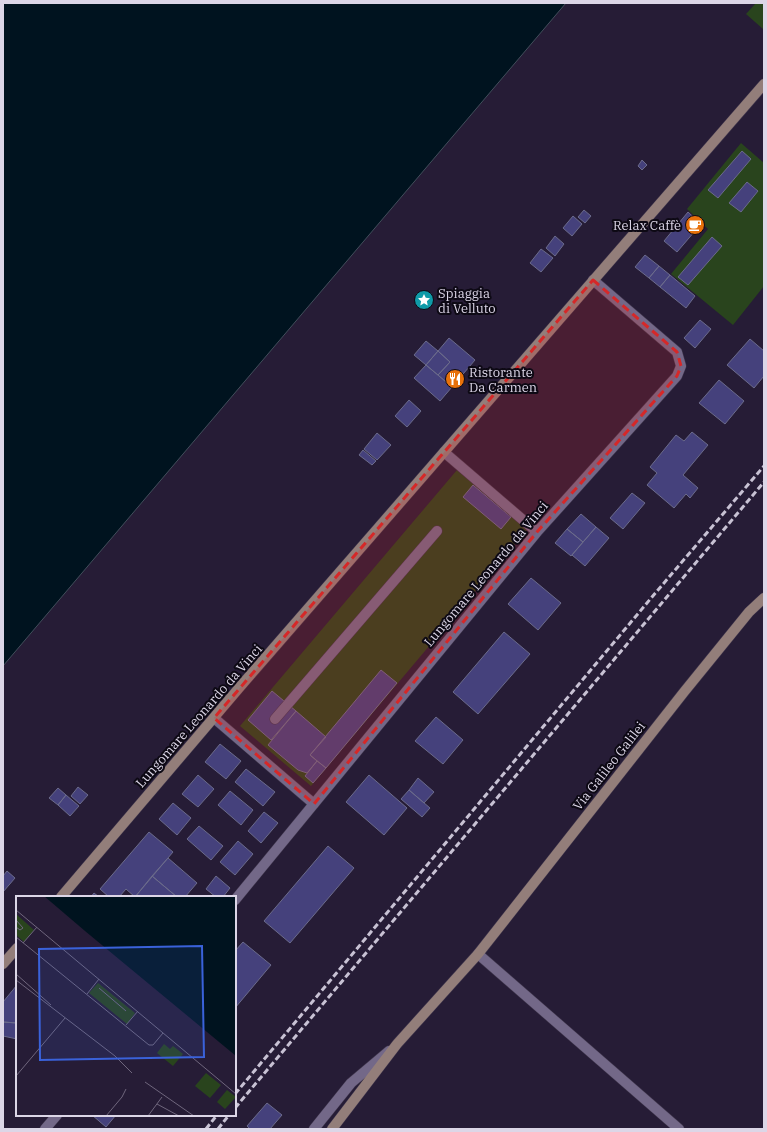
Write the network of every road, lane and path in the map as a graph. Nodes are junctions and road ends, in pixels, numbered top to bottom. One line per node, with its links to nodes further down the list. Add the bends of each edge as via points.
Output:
1 (764, 84): 2 (street, Lungomare Leonardo da Vinci)
2 (593, 280): 3 (street, Lungomare Leonardo da Vinci); 5 (street, Lungomare Leonardo da Vinci, via 677,352 681,366 677,376)
3 (444, 452): 5 (street); 7 (street, Lungomare Leonardo da Vinci)
4 (436, 531): 8 (street)
5 (537, 532): 9 (street, Lungomare Leonardo da Vinci)
6 (764, 598): 13 (street, Via Galileo Galilei, via 749,612 694,679)
7 (214, 718): 9 (street); 10 (street, Lungomare Leonardo da Vinci)
8 (275, 719)
9 (314, 804): 11 (street, Lungomare Leonardo da Vinci)
10 (62, 896)
11 (236, 899)
12 (16, 949): 14 (street)
13 (478, 954): 15 (street, Via Galileo Galilei); 20 (street)
14 (3, 964)
15 (397, 1044): 18 (street, Via Galileo Galilei, via 350,1083); 19 (street, Via Galileo Galilei)
16 (56, 1116): 17 (street)
17 (45, 1129)
18 (314, 1129)
19 (332, 1129)
20 (678, 1129)

